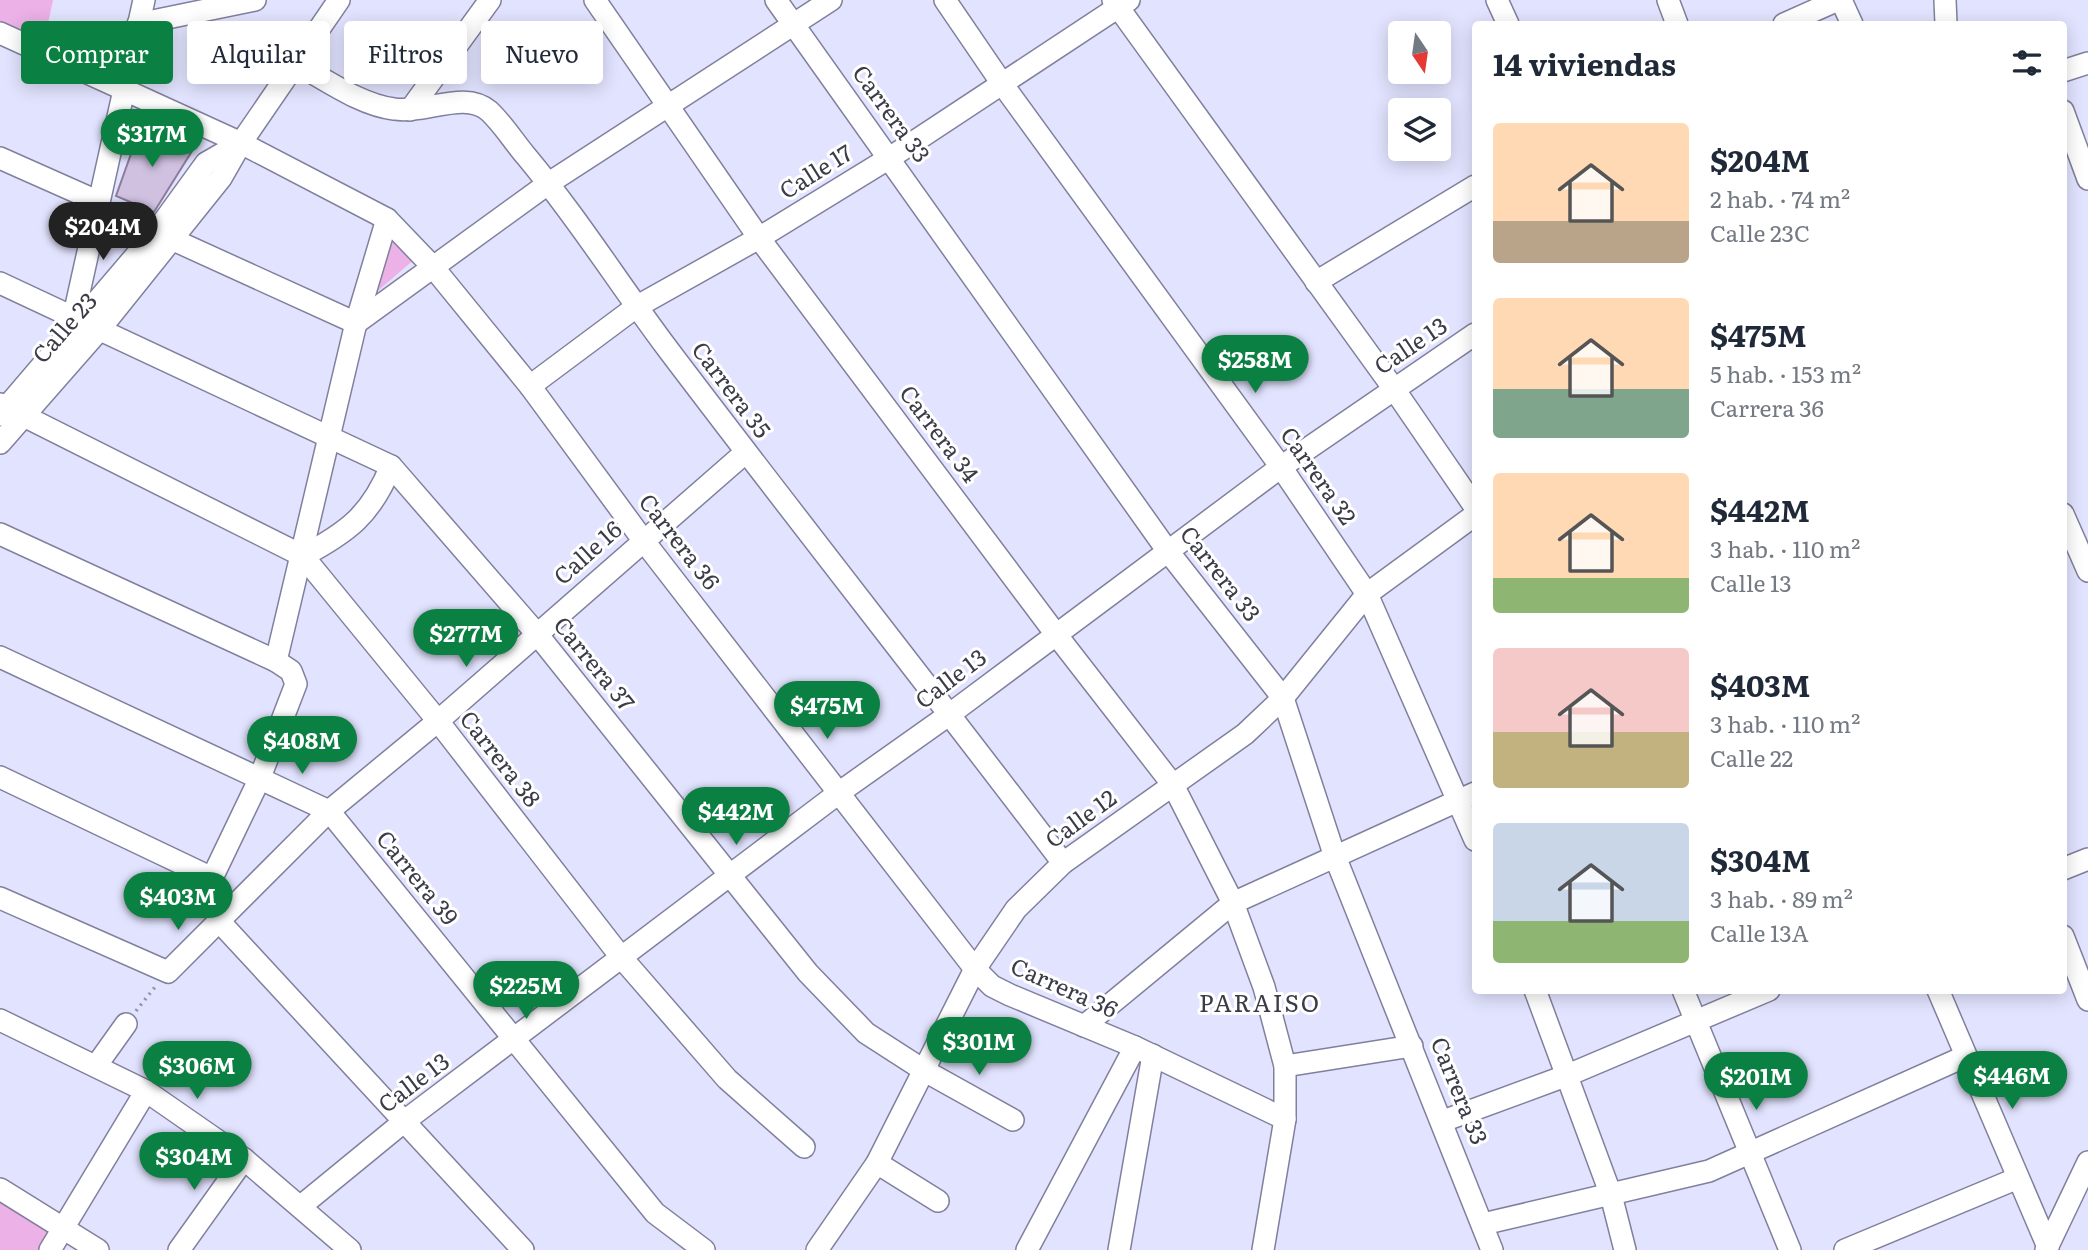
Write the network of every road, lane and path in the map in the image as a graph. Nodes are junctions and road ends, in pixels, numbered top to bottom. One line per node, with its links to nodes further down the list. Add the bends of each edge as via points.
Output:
1 (144, 0): 14 (street)
2 (255, 0): 15 (street)
3 (339, 0): 16 (street, Calle 23)
4 (490, 0): 32 (street)
5 (595, 0): 31 (street, Carrera 34)
6 (776, 0): 22 (street, Carrera 33)
7 (831, 0): 22 (street)
8 (945, 0): 29 (street, Carrera 32)
9 (1497, 0): 17 (street)
10 (1668, 0): 18 (street)
11 (1839, 0): 19 (street); 20 (street)
12 (1945, 0): 21 (street)
13 (1120, 2): 29 (street, Calle 17); 45 (street)
14 (139, 21)
15 (153, 21)
16 (324, 21)
17 (1507, 21)
18 (1676, 21)
19 (1791, 21)
20 (1850, 21)
21 (1946, 21)
22 (794, 25): 31 (street); 35 (street, Carrera 33)
23 (0, 33): 30 (street, Carrera 36)
24 (2088, 63): 25 (street)
25 (2067, 70)
26 (330, 81): 32 (street, Carrera 35, via 376,105)
27 (125, 84): 30 (street)
28 (281, 84): 34 (street, Calle 23)
29 (1003, 85): 35 (street, Calle 17); 58 (street, Carrera 32)
30 (124, 88): 34 (street, Carrera 36); 40 (street)
31 (668, 107): 38 (street); 43 (street, Carrera 34)
32 (410, 110): 38 (street, Carrera 35, via 475,102 489,112)
33 (2067, 122): 37 (street)
34 (241, 143): 41 (street, Carrera 36); 42 (street, Calle 23, via 206,163)
35 (891, 157): 43 (street, Calle 17); 64 (street, Carrera 33)
36 (0, 158): 40 (street)
37 (2088, 179)
38 (549, 183): 44 (street); 47 (street, Carrera 35)
39 (1472, 188): 45 (street)
40 (99, 202): 48 (street)
41 (387, 219): 44 (street, Carrera 36); 49 (street)
42 (164, 236): 48 (street, Calle 23); 49 (street)
43 (759, 238): 47 (street, Calle 17); 68 (street, Carrera 34)
44 (433, 267): 49 (street); 51 (street, Carrera 36)
45 (1316, 282): 52 (street)
46 (0, 283): 48 (street, Carrera 37)
47 (636, 307): 51 (street, Calle 17); 56 (street, Carrera 35)
48 (86, 321): 53 (street, Calle 23); 54 (street, Carrera 37)
49 (356, 323): 54 (street)
50 (1472, 336): 52 (street, Calle 13)
51 (530, 386): 63 (street, Carrera 36)
52 (1394, 389): 58 (street, Calle 13); 59 (street)
53 (7, 410): 55 (street, Calle 23); 65 (street, Carrera 38)
54 (330, 438): 57 (street, Carrera 37); 65 (street)
55 (0, 443)
56 (746, 452): 63 (street, Calle 16); 73 (street, Carrera 35)
57 (391, 466): 65 (street, via 360,519); 69 (street, Carrera 37)
58 (1281, 467): 64 (street, Calle 13); 67 (street, Carrera 32)
59 (1472, 503)
60 (1472, 517): 67 (street, Calle 12)
61 (0, 534): 71 (street)
62 (2075, 535): 66 (street)
63 (643, 540): 69 (street, Calle 16); 78 (street, Carrera 36)
64 (1167, 550): 68 (street, Calle 13); 72 (street, Carrera 33)
65 (303, 556): 71 (street); 74 (street, Carrera 38)
66 (2088, 571)
67 (1367, 594): 72 (street, Calle 12); 79 (street, Carrera 32)
68 (1055, 633): 73 (street, Calle 13); 77 (street, Carrera 34)
69 (537, 634): 74 (street, Calle 16); 86 (street, Carrera 37)
70 (0, 657): 76 (street, Carrera 39)
71 (276, 661): 76 (street, via 291,671 296,684)
72 (1283, 698): 77 (street, Calle 12, via 1245,734); 82 (street, Carrera 33)
73 (950, 714): 78 (street, Calle 13); 84 (street, Carrera 35)
74 (438, 721): 80 (street, Calle 16); 92 (street, Carrera 38)
75 (0, 777): 87 (street)
76 (259, 780): 80 (street, Carrera 39); 87 (street)
77 (1173, 785): 84 (street, Calle 12); 89 (street, Carrera 34)
78 (840, 792): 86 (street, Calle 13); 93 (street, Carrera 36)
79 (1467, 797): 81 (street, Carrera 32); 82 (street)
80 (330, 811): 90 (street, Calle 16); 104 (street, Carrera 39)
81 (1472, 824)
82 (1334, 855): 89 (street); 105 (street, Carrera 33)
83 (2088, 859): 85 (street)
84 (1063, 863): 93 (street, Calle 12, via 1016,909)
85 (2067, 867)
86 (730, 874): 92 (street, Calle 13); 110 (street, Carrera 37, via 808,973 866,1033)
87 (212, 878): 90 (street)
88 (0, 898): 94 (street)
89 (1233, 903): 103 (street); 109 (street, Carrera 34, via 1264,987)
90 (218, 920): 94 (street, Calle 16); 114 (street)
91 (2067, 946): 99 (street)
92 (621, 957): 104 (street, Calle 13); 117 (street, Carrera 38, via 727,1079)
93 (975, 969): 103 (street, Carrera 36, via 992,986); 110 (street, Calle 12)
94 (167, 972): 102 (path)
95 (1537, 994): 111 (street)
96 (1685, 994): 101 (street)
97 (1760, 994): 101 (street)
98 (1940, 994): 107 (street)
99 (2088, 1000)
100 (0, 1020): 108 (street)
101 (1696, 1022): 111 (street); 118 (street)
102 (125, 1024): 108 (street)
103 (1084, 1026): 106 (street, Carrera 36)
104 (514, 1040): 114 (street, Calle 13); 135 (street, Carrera 39, via 655,1213)
105 (1412, 1046): 109 (street); 116 (street, Carrera 33)
106 (1144, 1051): 113 (street, Carrera 36); 137 (street); 138 (street)
107 (1966, 1056): 118 (street); 122 (street)
108 (96, 1066): 112 (street)
109 (1285, 1066): 113 (street, Carrera 34)
110 (925, 1071): 115 (street, Carrera 37); 121 (street, Calle 12)
111 (1568, 1075): 116 (street); 124 (street)
112 (146, 1091): 119 (street); 128 (street)
113 (1285, 1119): 139 (street, Carrera 34)
114 (406, 1120): 126 (street, Calle 13); 134 (street)
115 (1013, 1120)
116 (1443, 1121): 127 (street, Carrera 33)
117 (804, 1147)
118 (1750, 1153): 124 (street, via 1709,1171); 142 (street)
119 (244, 1159): 126 (street); 132 (street)
120 (2088, 1161): 129 (street)
121 (877, 1163): 125 (street); 136 (street, Calle 12)
122 (2018, 1178): 129 (street); 143 (street)
123 (0, 1189): 128 (street)
124 (1611, 1195): 127 (street); 141 (street)
125 (938, 1202)
126 (300, 1206): 133 (street)
127 (1483, 1224): 140 (street, Carrera 33)
128 (65, 1228): 130 (street); 131 (street)
129 (2047, 1248)
130 (50, 1250)
131 (98, 1250)
132 (179, 1250)
133 (350, 1250)
134 (523, 1250)
135 (704, 1250)
136 (817, 1250)
137 (1027, 1250)
138 (1119, 1250)
139 (1263, 1250)
140 (1492, 1250)
141 (1625, 1250)
142 (1790, 1250)
143 (1845, 1250)

